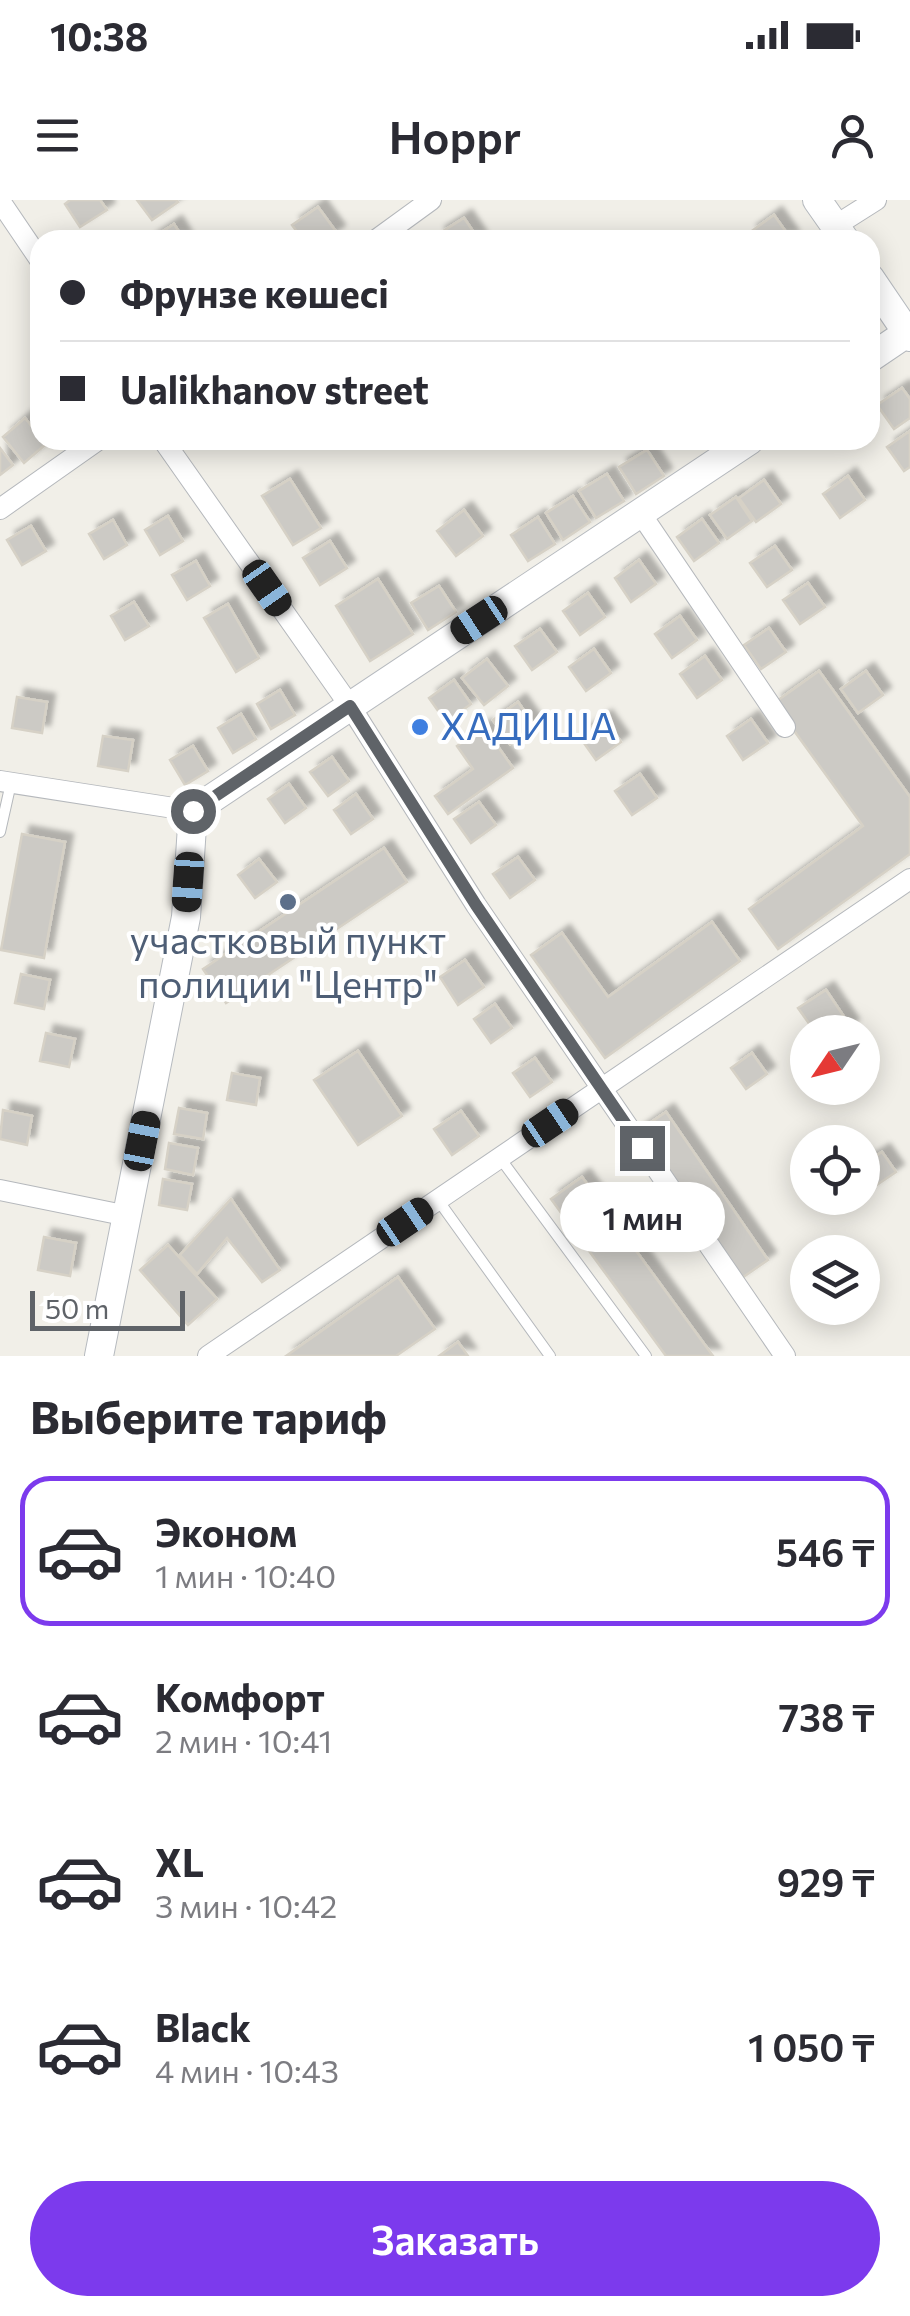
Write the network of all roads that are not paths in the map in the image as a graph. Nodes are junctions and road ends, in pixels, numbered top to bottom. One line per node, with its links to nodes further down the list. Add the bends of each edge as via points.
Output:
1 (431, 200): 5 (street)
2 (817, 200): 6 (main road)
3 (876, 200): 7 (street)
4 (0, 201): 8 (street)
5 (390, 230)
6 (838, 230)
7 (843, 230)
8 (30, 245)
9 (880, 292): 10 (main road)
10 (909, 334): 11 (main road)
11 (880, 352)
12 (84, 450): 15 (street)
13 (170, 450): 17 (street)
14 (735, 450): 16 (main road)
15 (0, 509)
16 (641, 514): 17 (main road); 18 (street)
17 (350, 706): 20 (main road); 23 (street)
18 (785, 727)
19 (6, 782): 20 (street); 21 (lane)
20 (193, 811): 27 (main road, via 186,917)
21 (0, 832)
22 (910, 879): 23 (street)
23 (601, 1088): 24 (street); 32 (street)
24 (499, 1158): 26 (street); 31 (lane)
25 (0, 1190): 27 (street)
26 (438, 1200): 29 (street); 30 (lane)
27 (128, 1216): 28 (main road)
28 (99, 1356)
29 (208, 1356)
30 (550, 1356)
31 (646, 1356)
32 (785, 1356)

